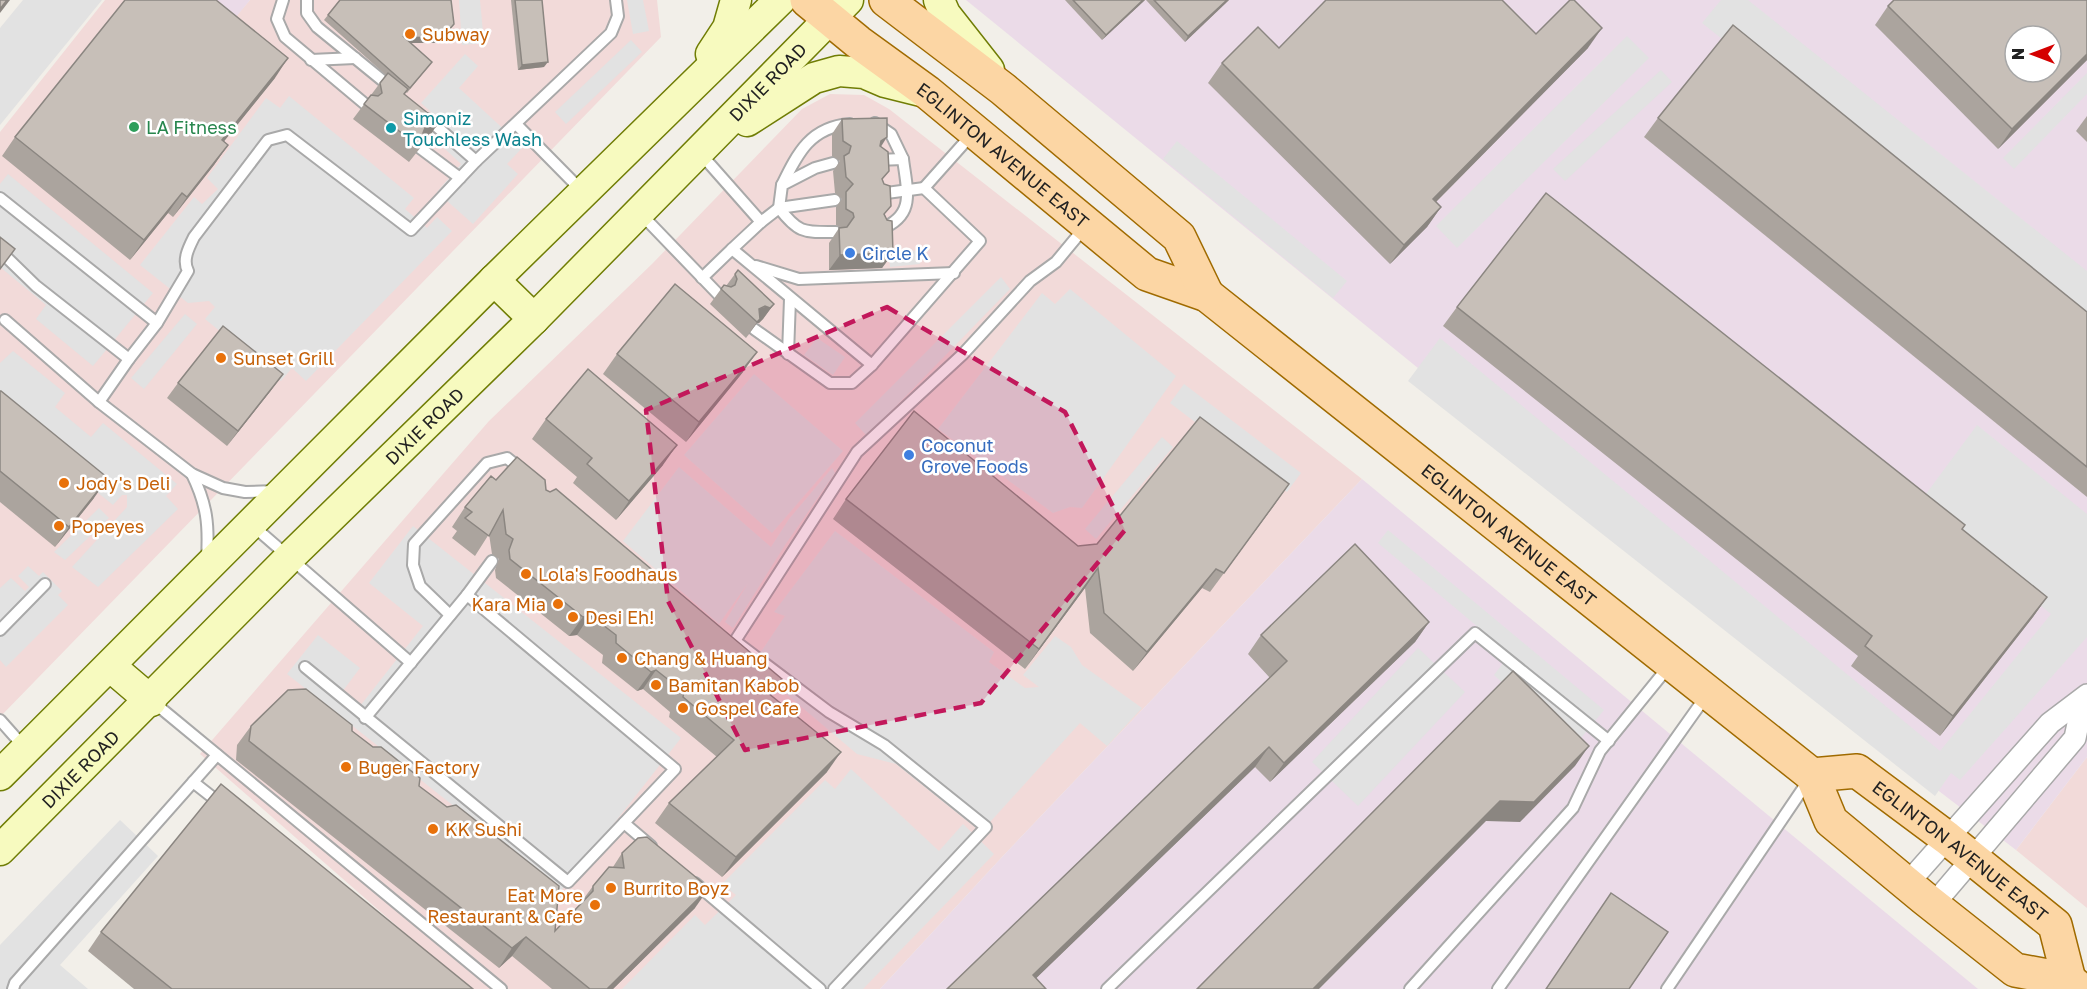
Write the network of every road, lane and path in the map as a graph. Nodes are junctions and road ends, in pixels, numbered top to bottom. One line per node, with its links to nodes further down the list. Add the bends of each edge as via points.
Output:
1 (283, 0): 10 (lane, via 278,26)
2 (307, 0): 9 (lane, via 307,13 313,23)
3 (616, 0): 17 (lane, via 618,16 611,33)
4 (736, 0): 11 (main road, via 728,28)
5 (780, 0): 11 (main road)
6 (886, 0): 12 (main road, EGLINTON AVENUE EAST)
7 (939, 0): 12 (main road, via 945,14)
8 (828, 6): 13 (main road, EGLINTON AVENUE EAST); 20 (main road, DIXIE ROAD)
9 (355, 58): 10 (lane); 14 (lane)
10 (311, 60): 15 (lane)
11 (694, 82): 29 (main road)
12 (1004, 89): 46 (main road, EGLINTON AVENUE EAST, via 1179,237)
13 (927, 92): 18 (main road, EGLINTON AVENUE EAST); 20 (main road, via 864,73 839,71 814,78)
14 (405, 99)
15 (364, 104)
16 (421, 113): 23 (lane)
17 (516, 124): 23 (lane); 29 (lane)
18 (974, 131): 27 (lane); 36 (main road, EGLINTON AVENUE EAST)
19 (420, 148): 25 (lane)
20 (699, 153): 34 (main road, DIXIE ROAD); 35 (lane)
21 (903, 159): 22 (lane); 26 (lane, via 891,134 876,123 825,128 792,164); 28 (lane)
22 (877, 160)
23 (476, 161): 25 (lane)
24 (833, 163): 26 (lane)
25 (460, 178): 50 (lane, via 411,230 286,135 268,140 194,237 186,252 188,272)
26 (782, 185): 33 (lane)
27 (924, 188): 28 (lane); 42 (lane, via 980,241)
28 (907, 190): 30 (lane); 37 (lane, via 905,212 898,222)
29 (584, 193): 44 (main road)
30 (879, 194)
31 (0, 198): 50 (lane)
32 (836, 200): 33 (lane)
33 (779, 208): 35 (lane); 38 (lane, via 792,226 804,232)
34 (639, 213): 43 (lane); 48 (main road, DIXIE ROAD)
35 (761, 222): 39 (lane)
36 (1088, 224): 46 (main road, EGLINTON AVENUE EAST, via 1147,274); 95 (lane, via 1056,262 1030,281 963,354 857,452 731,638 829,712 884,745 986,827)
37 (881, 229)
38 (836, 232)
39 (732, 249): 41 (lane); 43 (lane)
40 (0, 251): 53 (lane, via 36,286)
41 (750, 264): 42 (lane, via 799,279); 47 (lane)
42 (954, 273): 54 (lane)
43 (702, 278): 45 (lane)
44 (494, 280): 48 (main road); 58 (main road)
45 (719, 295)
46 (1207, 295): 68 (main road, EGLINTON AVENUE EAST)
47 (790, 300): 52 (lane); 54 (lane)
48 (534, 319): 60 (main road, DIXIE ROAD)
49 (5, 321): 55 (lane)
50 (157, 323): 53 (lane)
51 (754, 329): 52 (lane)
52 (788, 354): 54 (lane, via 830,383 842,385 852,383)
53 (129, 359): 55 (lane)
54 (872, 365)
55 (99, 402): 56 (lane)
56 (192, 474): 58 (lane, via 223,488); 62 (lane, via 205,501 209,528)
57 (533, 478): 65 (lane, via 507,458 487,463 414,544 413,565 420,586)
58 (284, 491): 59 (main road)
59 (250, 524): 60 (lane); 62 (main road)
60 (290, 558): 67 (lane); 73 (main road, DIXIE ROAD)
61 (492, 561): 64 (lane)
62 (207, 569): 69 (main road)
63 (45, 584): 66 (lane)
64 (467, 595): 65 (lane); 83 (lane, via 675,769)
65 (450, 615): 67 (lane)
66 (0, 630)
67 (411, 663): 74 (lane)
68 (1671, 664): 71 (main road, EGLINTON AVENUE EAST); 76 (lane)
69 (110, 666): 73 (main road); 77 (main road)
70 (305, 667): 74 (lane)
71 (1708, 693): 80 (main road, EGLINTON AVENUE EAST); 98 (lane)
72 (2085, 697): 84 (street, via 2050,723); 87 (street, via 2075,738)
73 (151, 700): 78 (lane); 85 (main road, DIXIE ROAD)
74 (365, 718): 83 (lane, via 568,882)
75 (0, 720): 77 (lane)
76 (1609, 741): 96 (lane, via 1475,633); 97 (lane, via 1573,808)
77 (26, 749): 79 (main road)
78 (217, 755): 81 (lane); 93 (lane)
79 (0, 775)
80 (1812, 775): 84 (main road, EGLINTON AVENUE EAST, via 1857,771); 89 (main road, EGLINTON AVENUE EAST, via 1831,821); 99 (lane)
81 (193, 782): 82 (lane); 92 (lane)
82 (230, 812)
83 (624, 823): 86 (lane)
84 (1947, 838): 87 (main road, EGLINTON AVENUE EAST); 89 (street)
85 (0, 850)
86 (659, 853)
87 (1972, 859): 90 (street); 91 (main road, EGLINTON AVENUE EAST, via 2055,925)
88 (686, 875): 94 (lane)
89 (1907, 884): 90 (main road, EGLINTON AVENUE EAST)
90 (1933, 905): 91 (main road, EGLINTON AVENUE EAST, via 2015,970)
91 (2074, 985)
92 (13, 989)
93 (501, 989)
94 (820, 989)
95 (834, 989)
96 (1107, 989)
97 (1410, 989)
98 (1498, 989)
99 (1667, 989)

